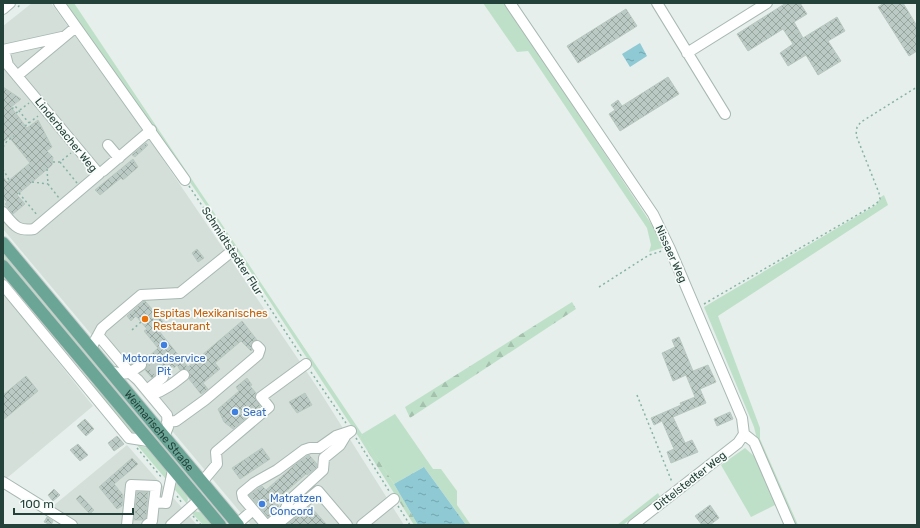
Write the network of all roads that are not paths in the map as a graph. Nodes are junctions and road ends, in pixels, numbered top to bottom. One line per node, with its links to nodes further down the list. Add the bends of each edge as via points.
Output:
1 (10, 3): 6 (street)
2 (59, 3): 7 (street)
3 (510, 3): 34 (street, Nissaer Weg, via 652,214 670,249 742,418)
4 (657, 3): 10 (street)
5 (767, 3): 10 (street)
6 (3, 9)
7 (76, 27): 8 (street, Linderbacher Weg); 13 (street)
8 (64, 37): 9 (street, Linderbacher Weg); 11 (street, Linderbacher Weg)
9 (3, 50): 11 (street, Linderbacher Weg, via 8,66)
10 (687, 53): 12 (street)
11 (17, 76): 16 (street, Linderbacher Weg)
12 (725, 114)
13 (151, 130): 15 (street); 17 (street)
14 (108, 145): 15 (street)
15 (118, 158): 16 (street)
16 (101, 173): 18 (street, Linderbacher Weg, via 34,229 19,228 12,224)
17 (185, 180)
18 (3, 212)
19 (3, 243): 25 (main road, Weimarische Straße)
20 (232, 251): 23 (street, via 180,293 141,295 102,328)
21 (3, 266): 36 (main road, Weimarische Straße)
22 (3, 285): 36 (street, via 129,438)
23 (98, 335): 25 (street); 29 (street)
24 (257, 346): 33 (street, via 260,349 258,355 205,400 176,421)
25 (91, 348): 28 (main road, Weimarische Straße)
26 (141, 364): 29 (street)
27 (306, 364): 41 (street, via 261,397 269,407 216,452 217,464)
28 (110, 371): 29 (street); 35 (main road, Weimarische Straße)
29 (130, 374): 32 (street)
30 (184, 375): 32 (street, via 161,392)
31 (162, 376): 32 (street, via 164,377)
32 (149, 393): 33 (street, via 167,416)
33 (167, 422): 35 (street)
34 (744, 434): 57 (street, Dittelstedter Weg, via 738,443); 58 (street, via 754,442)
35 (164, 437): 41 (main road, Weimarische Straße)
36 (148, 441): 39 (main road, Weimarische Straße)
37 (319, 448): 38 (street); 38 (street, via 336,436 351,431 340,445); 46 (street, via 310,448 297,454 242,493)
38 (324, 458): 53 (street, via 322,470 289,501 285,510)
39 (174, 470): 44 (main road, Weimarische Straße); 45 (street, via 166,503)
40 (3, 482): 48 (street)
41 (202, 482): 42 (main road, Weimarische Straße)
42 (210, 491): 44 (main road); 47 (main road, Weimarische Straße)
43 (394, 499): 56 (street)
44 (199, 500): 51 (street); 52 (main road, Weimarische Straße)
45 (154, 502): 49 (street, via 156,486 131,485); 50 (street, via 152,521)
46 (253, 510): 47 (street); 53 (street)
47 (238, 524)
48 (72, 525)
49 (127, 525)
50 (147, 525)
51 (171, 525)
52 (220, 525)
53 (267, 525)
54 (277, 525): 55 (street, via 318,491)
55 (347, 525)
56 (362, 525)
57 (633, 525)
58 (790, 525)

